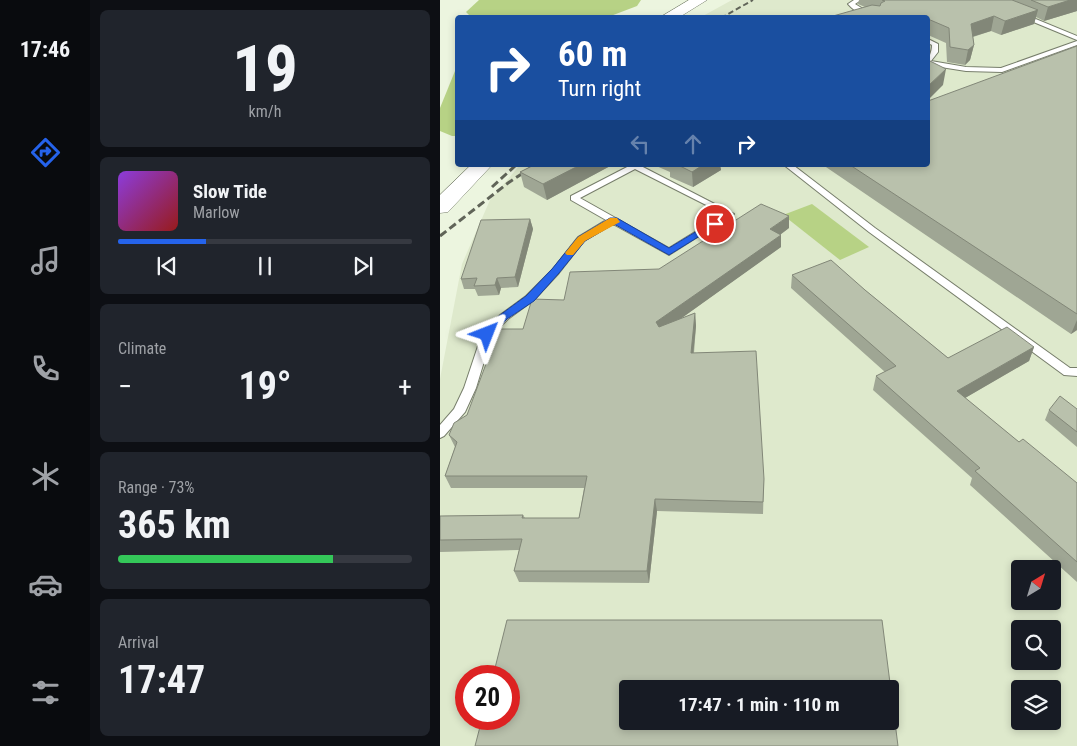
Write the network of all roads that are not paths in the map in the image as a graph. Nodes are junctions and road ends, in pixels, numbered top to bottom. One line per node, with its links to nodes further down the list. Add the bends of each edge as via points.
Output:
1 (700, 0): 4 (main road)
2 (858, 0): 5 (lane, via 851,4)
3 (1012, 12): 6 (lane)
4 (672, 15)
5 (869, 15)
6 (1077, 38)
7 (930, 42): 9 (lane, via 935,44 935,52)
8 (1077, 44): 10 (lane, via 1002,70 966,69)
9 (930, 59)
10 (930, 62)
11 (480, 167): 15 (main road)
12 (633, 167): 18 (lane, via 574,198)
13 (637, 167): 18 (lane, via 730,214 669,252)
14 (791, 167): 19 (lane, via 1061,367 1068,372)
15 (462, 183): 16 (main road); 17 (main road)
16 (440, 192)
17 (440, 207)
18 (614, 220): 20 (lane, via 581,239 530,298 487,334 470,388 458,412)
19 (1077, 372)
20 (440, 433)

